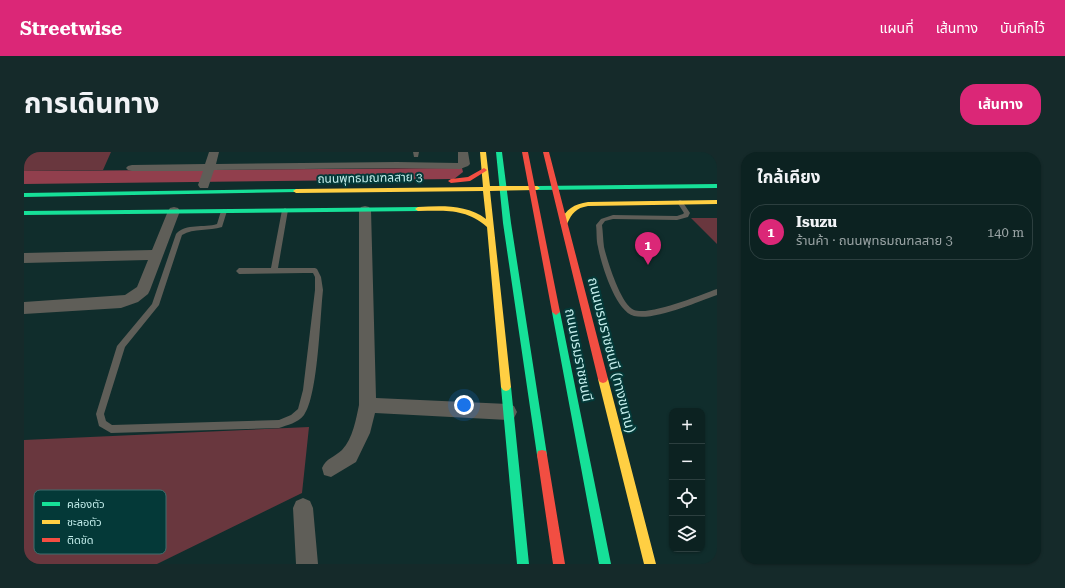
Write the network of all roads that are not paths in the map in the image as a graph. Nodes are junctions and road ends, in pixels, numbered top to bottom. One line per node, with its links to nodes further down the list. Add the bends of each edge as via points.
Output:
1 (214, 152): 10 (street)
2 (288, 152): 11 (street)
3 (396, 152): 9 (street)
4 (464, 152): 9 (street, via 464,164 460,166)
5 (483, 152): 13 (main road)
6 (499, 152): 45 (main road)
7 (525, 152): 46 (main road, ถนนบรมราชชนนี)
8 (547, 156): 14 (main road); 31 (main road, ถนนบรมราชชนนี (ทางขนาน))
9 (397, 165): 11 (street)
10 (210, 166): 11 (street); 12 (street); 17 (street)
11 (285, 166)
12 (132, 168)
13 (484, 170): 16 (main road, via 477,176 462,180); 32 (main road)
14 (561, 173)
15 (657, 176): 22 (main road, via 653,179 655,190 663,196)
16 (403, 182): 17 (main road); 27 (main road, via 417,190 417,201 410,207)
17 (204, 185): 19 (main road)
18 (717, 186): 20 (main road, ถนนพุทธมณฑลสาย 3)
19 (24, 188)
20 (24, 195)
21 (717, 195): 24 (main road, ถนนพุทธมณฑลสาย 3)
22 (682, 202): 23 (main road); 31 (main road, via 588,204 571,208); 37 (lane, via 686,216 613,217 603,220 599,225 601,246 619,298 628,311 635,314 651,313)
23 (717, 202)
24 (24, 204)
25 (285, 210): 26 (main road); 29 (main road); 35 (lane)
26 (365, 210): 27 (main road); 39 (street)
27 (396, 210): 32 (main road, via 472,211)
28 (174, 211): 29 (main road); 30 (main road); 33 (street)
29 (224, 211): 35 (lane, via 220,225 210,229 191,229 179,234 154,305 122,346 100,414 102,423 111,429 279,424 301,412 308,391 319,290 318,277 315,271)
30 (24, 213)
31 (564, 222): 47 (main road, ถนนบรมราชชนนี (ทางขนาน))
32 (490, 226): 40 (main road)
33 (157, 255): 34 (street); 38 (street, via 143,290 130,300)
34 (24, 258)
35 (274, 270): 36 (lane)
36 (239, 271)
37 (717, 292)
38 (24, 308)
39 (368, 405): 40 (street); 41 (street, via 362,433 349,456)
40 (508, 412): 44 (main road)
41 (331, 468)
42 (303, 508): 43 (street)
43 (307, 564)
44 (523, 564)
45 (559, 564)
46 (605, 564)
47 (650, 564)

